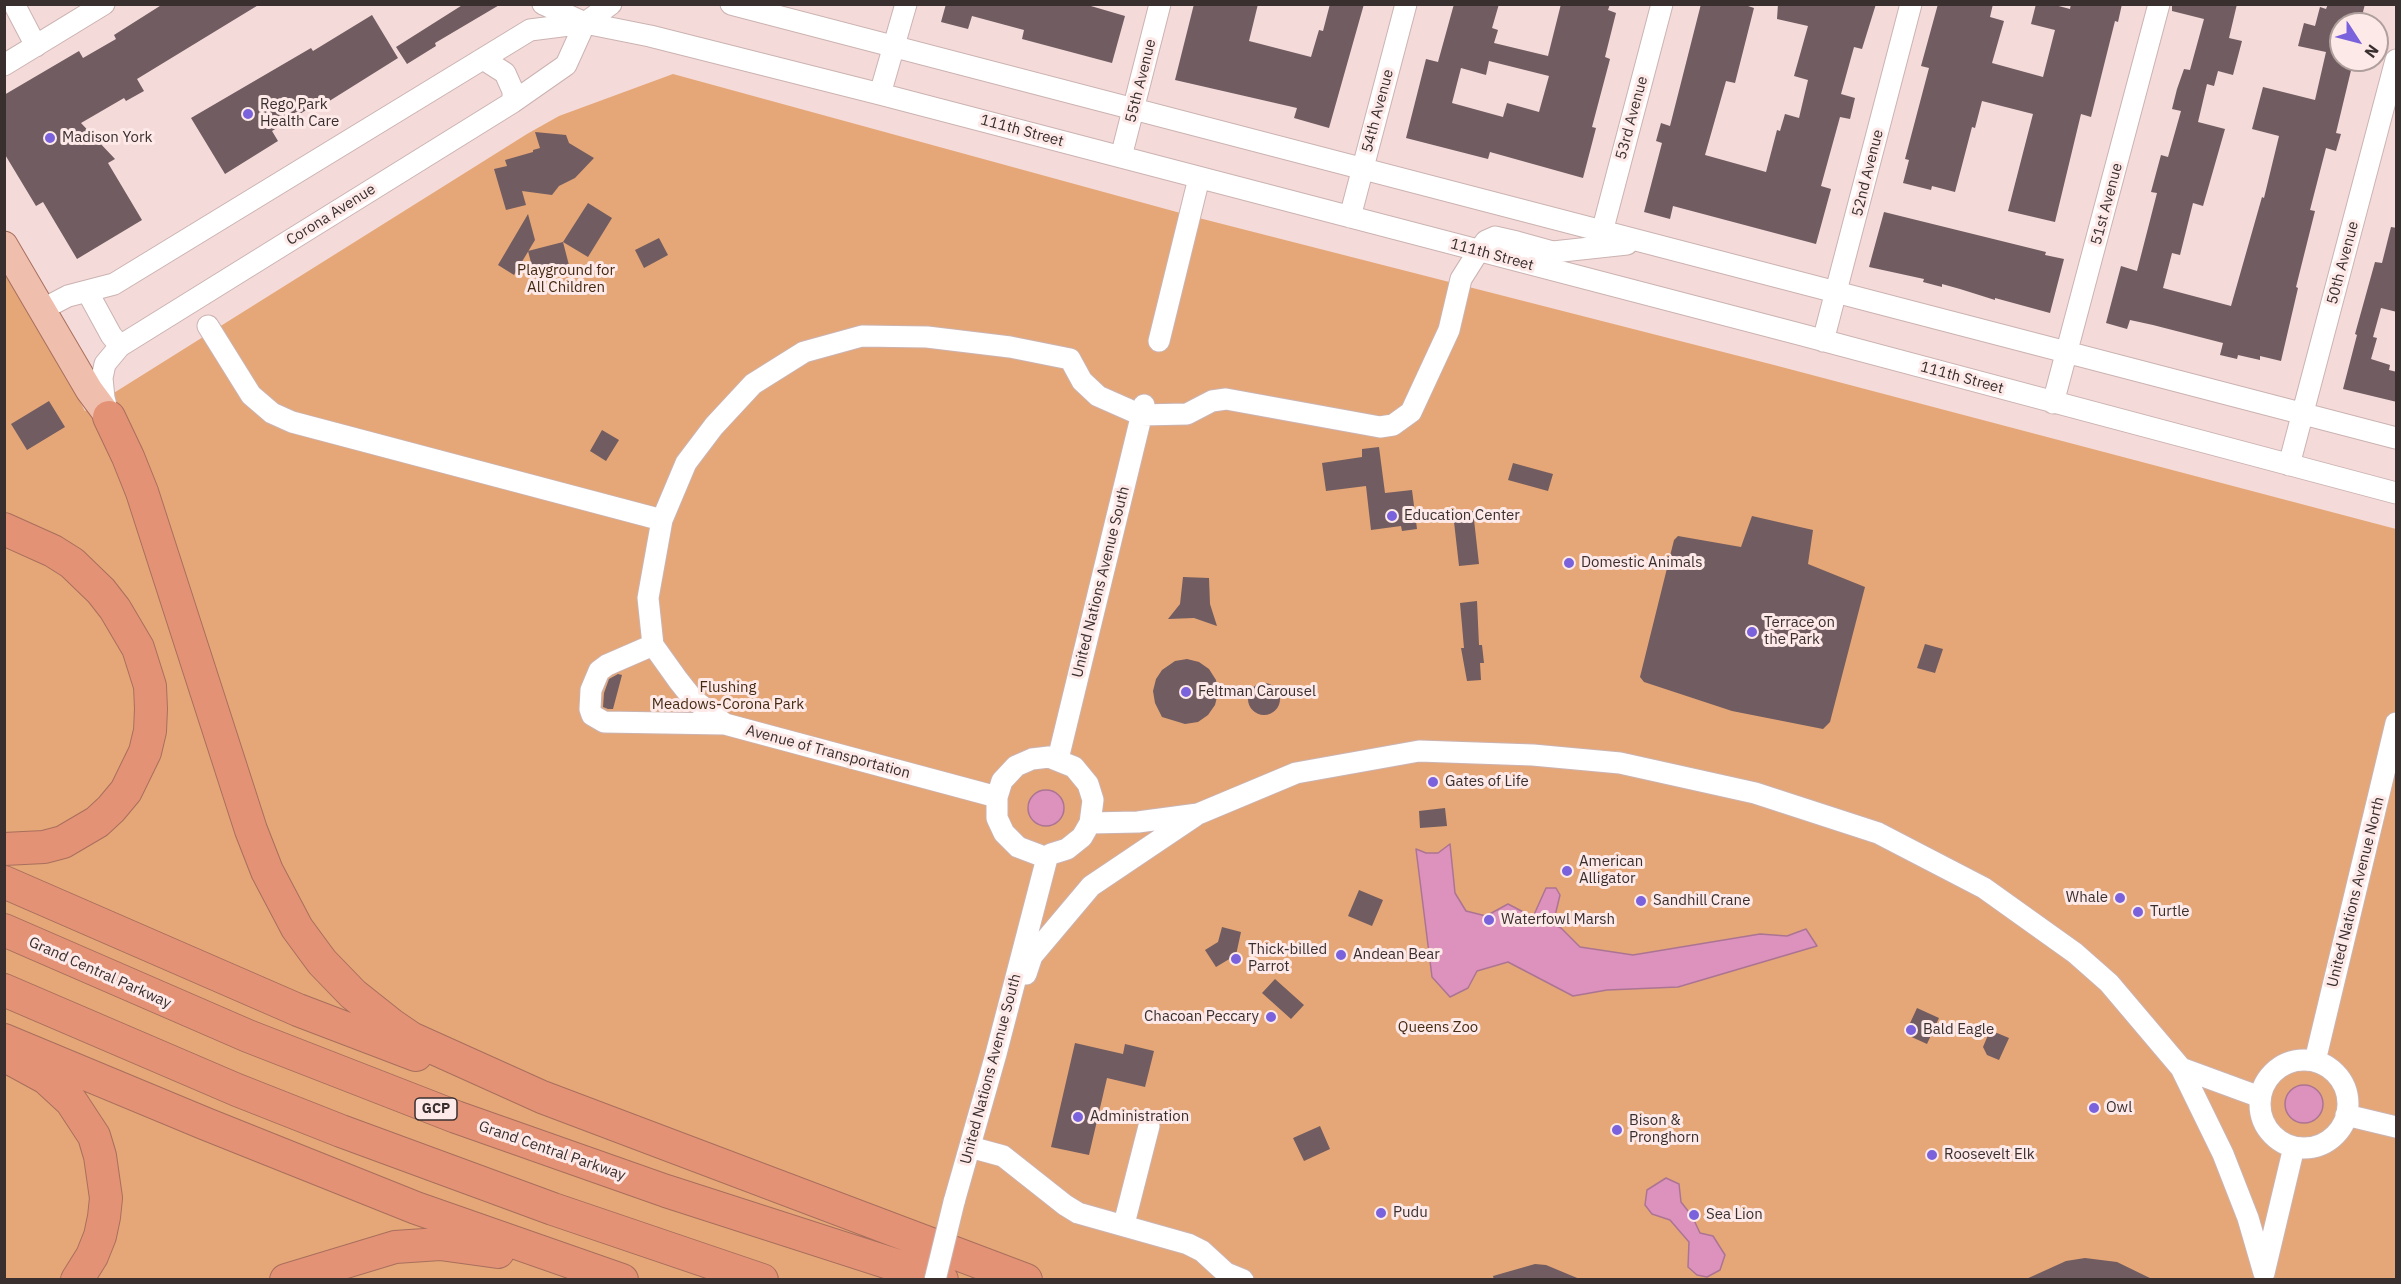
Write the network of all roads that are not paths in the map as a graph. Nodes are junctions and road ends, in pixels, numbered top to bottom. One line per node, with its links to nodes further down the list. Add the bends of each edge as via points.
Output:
1 (14, 4): 13 (street)
2 (104, 4): 13 (street)
3 (543, 4): 12 (street)
4 (611, 4): 12 (street, Corona Avenue)
5 (731, 4): 14 (street)
6 (906, 4): 14 (street)
7 (1160, 4): 20 (street, 55th Avenue)
8 (1406, 4): 22 (street, 54th Avenue)
9 (1662, 4): 25 (street, 53rd Avenue)
10 (1911, 4): 32 (street, 52nd Avenue)
11 (2159, 4): 38 (street, 51st Avenue)
12 (585, 23): 15 (street, Corona Avenue, via 530,30); 18 (street, 111th Street); 19 (street, Corona Avenue, via 566,65)
13 (36, 46): 17 (street)
14 (894, 47): 18 (street); 20 (street)
15 (483, 59): 19 (street, via 505,73 513,90); 31 (street, Corona Avenue, via 114,284)
16 (2397, 60): 41 (street, 50th Avenue)
17 (4, 65)
18 (880, 94): 21 (street, 111th Street)
19 (513, 102): 37 (street, Corona Avenue)
20 (1133, 110): 21 (street, 55th Avenue); 22 (street)
21 (1121, 157): 23 (street, 111th Street)
22 (1363, 170): 24 (street, 54th Avenue); 25 (street)
23 (1199, 178): 24 (street, 111th Street); 35 (street)
24 (1350, 217): 29 (street, 111th Street)
25 (1602, 232): 27 (street)
26 (1517, 242): 27 (street, via 1554,252); 29 (street, via 1495,237); 30 (street)
27 (1642, 243): 32 (street)
28 (4, 245): 33 (main road)
29 (1478, 252): 30 (street, 111th Street); 40 (street, via 1461,279 1449,330 1411,411 1392,425 1380,427 1227,399 1212,401 1186,414)
30 (1502, 258): 36 (street, 111th Street)
31 (87, 291): 33 (street, Corona Avenue); 37 (street)
32 (1837, 294): 36 (street, 52nd Avenue); 38 (street)
33 (41, 310): 42 (main road)
34 (208, 326): 46 (street, via 251,395 272,413 292,422)
35 (1159, 341)
36 (1823, 341): 39 (street, 111th Street)
37 (120, 346): 42 (street, Corona Avenue, via 105,364 102,378)
38 (2068, 352): 39 (street, 51st Avenue); 41 (street)
39 (2053, 403): 44 (street, 111th Street)
40 (1143, 410): 46 (street, via 1098,396 1082,381 1070,359 927,337 862,336 804,352 753,384 686,464); 51 (street, United Nations Avenue South)
41 (2304, 414): 43 (street); 44 (street, 50th Avenue)
42 (109, 417): 65 (highway, via 142,492 251,830 297,928 337,978 392,1026 429,1047)
43 (2397, 438)
44 (2289, 465): 45 (street, 111th Street)
45 (2397, 493)
46 (662, 520): 48 (street, via 648,598)
47 (4, 529): 55 (highway, via 72,563 101,591 138,648 150,686 151,709 145,752 126,791 111,809 63,842)
48 (653, 645): 50 (street, Avenue of Transportation, via 693,699); 50 (street, via 599,671 591,690 592,715 604,722)
49 (2397, 723): 63 (street, United Nations Avenue North)
50 (725, 724): 52 (street, Avenue of Transportation)
51 (1058, 759): 52 (street, via 1032,759 1016,766 1002,781); 54 (street, via 1074,767 1088,784 1093,800)
52 (997, 797): 56 (street, via 997,818 1004,833 1018,847)
53 (1198, 814): 54 (street); 61 (street, via 1091,886 1032,956); 64 (street, via 1296,773 1419,752 1533,755 1620,764 1755,793 1878,833 1984,888 2075,953 2109,983)
54 (1090, 823): 56 (street, via 1082,837)
55 (4, 849)
56 (1047, 858): 61 (street, United Nations Avenue South)
57 (4, 882): 65 (highway, via 309,1014 448,1068)
58 (4, 930): 79 (highway, Grand Central Parkway / GCP, via 248,1036 456,1117 666,1191)
59 (4, 990): 77 (highway, via 341,1131)
60 (4, 1040): 76 (highway, via 416,1208)
61 (996, 1054): 70 (street, United Nations Avenue South)
62 (4, 1056): 74 (highway, via 46,1078 71,1101 94,1136 106,1198 104,1218 92,1256)
63 (2315, 1061): 66 (street, via 2298,1060 2279,1067 2266,1080); 67 (street, via 2338,1077)
64 (2181, 1068): 66 (street); 73 (street, via 2223,1154)
65 (542, 1097): 80 (highway)
66 (2260, 1097): 71 (street, via 2260,1113 2266,1128 2276,1139)
67 (2355, 1117): 69 (street); 71 (street, via 2326,1142)
68 (1149, 1126): 72 (street)
69 (2397, 1127)
70 (970, 1147): 72 (street, via 1003,1156 1078,1213); 78 (street, United Nations Avenue South, bridge)
71 (2294, 1147): 73 (street)
72 (1124, 1224): 81 (street, via 1188,1244 1226,1273)
73 (2264, 1276)
74 (77, 1280)
75 (285, 1280): 76 (highway, via 372,1252 417,1244 482,1249)
76 (622, 1280)
77 (762, 1280)
78 (935, 1280)
79 (942, 1280)
80 (1026, 1280)
81 (1243, 1280)

